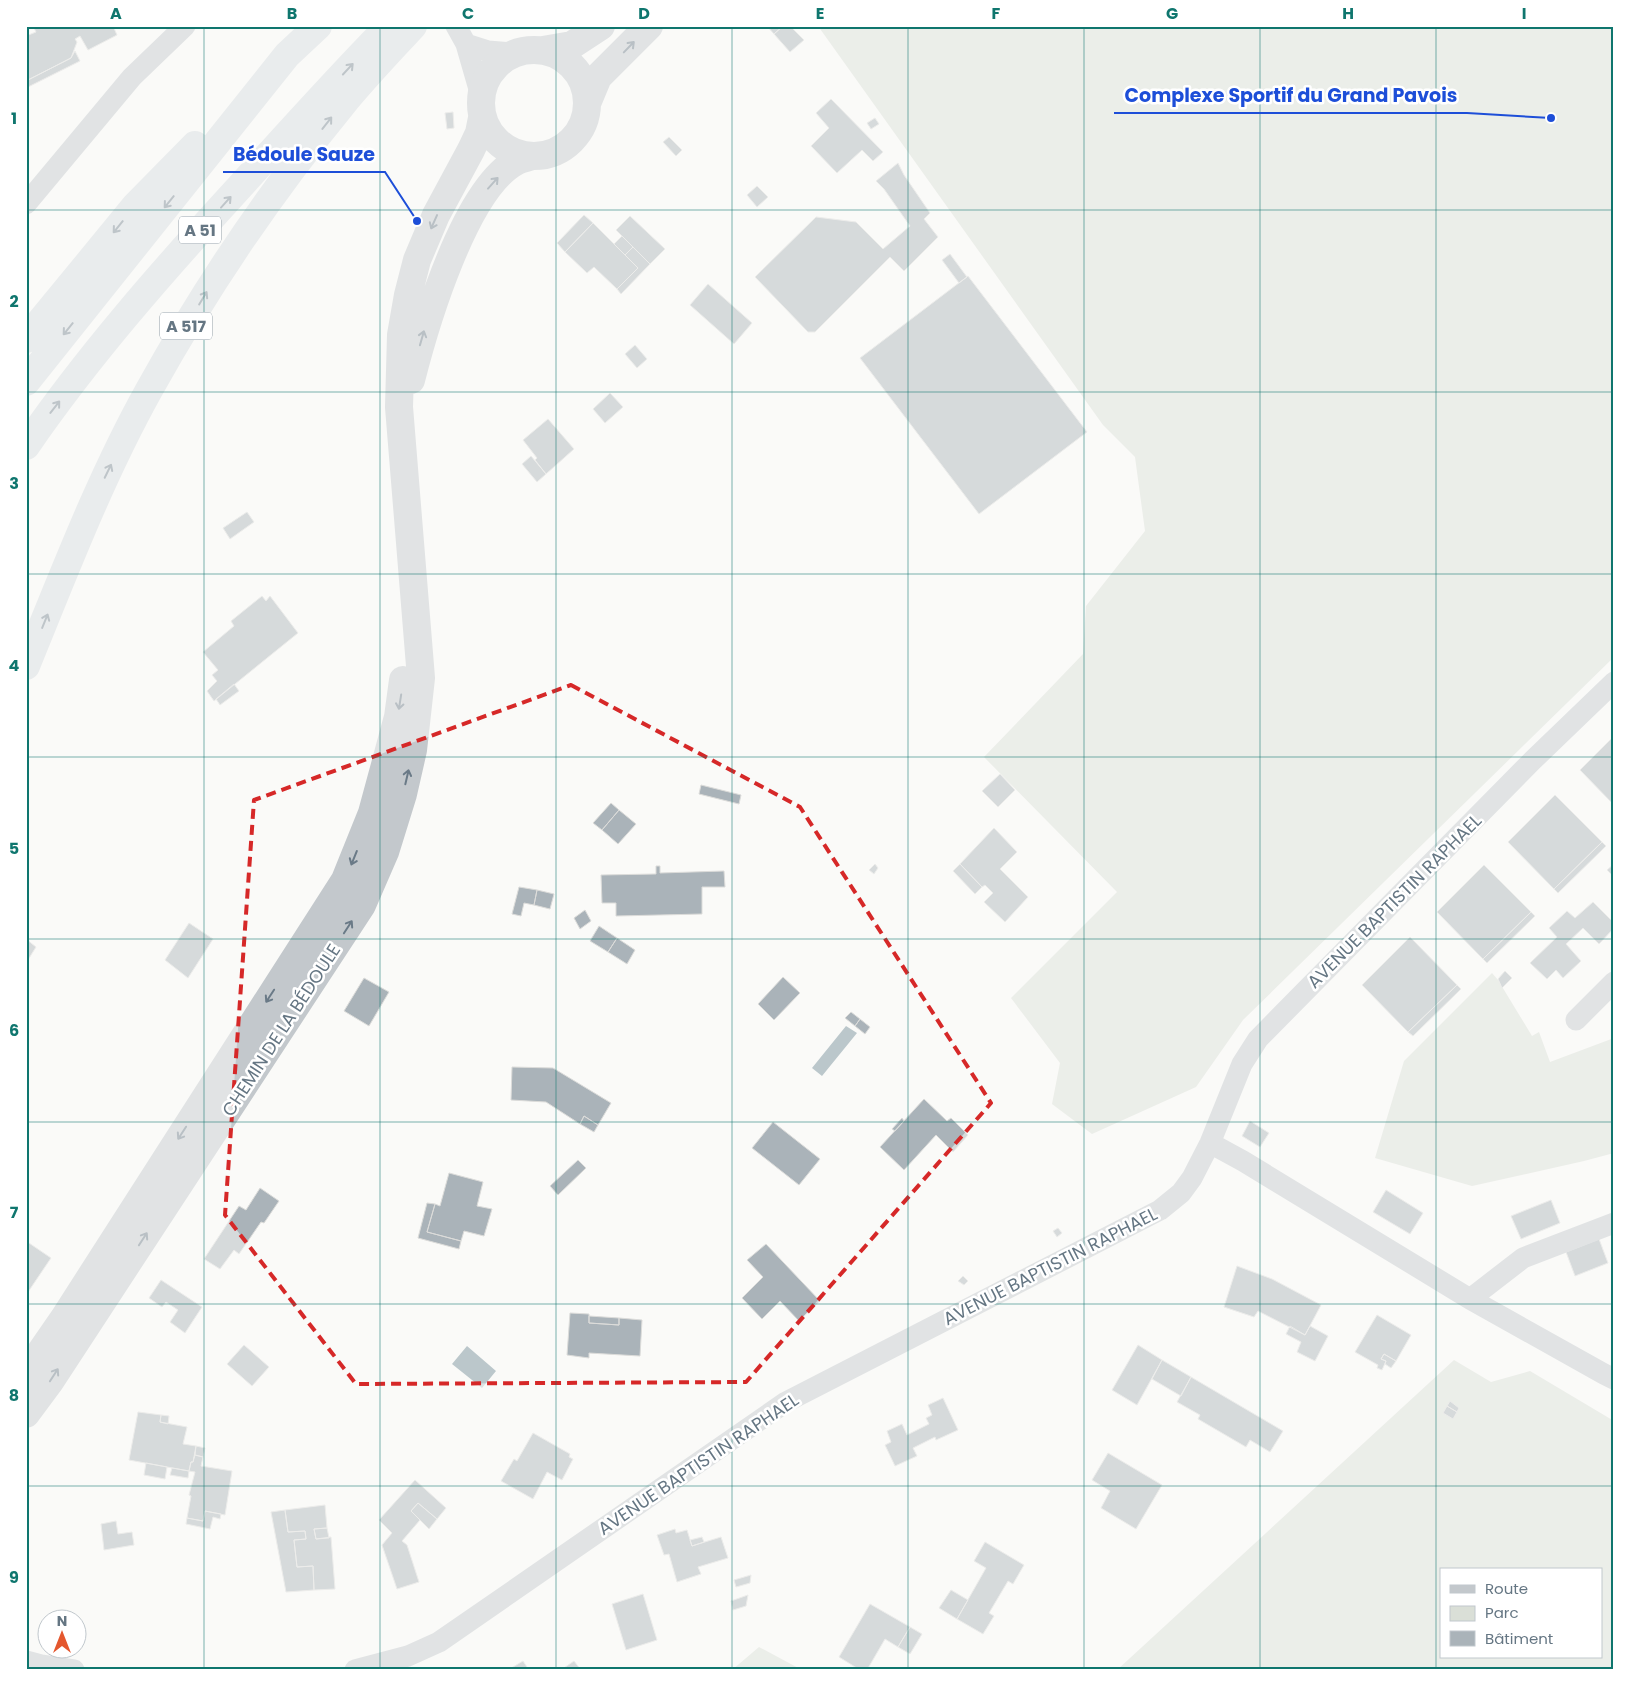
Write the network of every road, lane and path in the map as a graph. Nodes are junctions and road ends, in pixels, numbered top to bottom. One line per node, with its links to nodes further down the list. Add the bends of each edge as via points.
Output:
1 (185, 26): 7 (street)
2 (318, 26): 11 (highway, A 51)
3 (388, 26): 19 (highway, A 51, one-way to 3, via 149,288)
4 (413, 26): 21 (highway, A 517, one-way to 4, via 98,494 148,390 213,280 331,118)
5 (601, 26): 9 (street, via 572,45)
6 (648, 26): 12 (street, one-way to 6, via 598,77)
7 (162, 35): 15 (street, via 132,77)
8 (461, 35): 10 (street, via 488,51); 13 (street)
9 (543, 50): 10 (street, via 528,49); 12 (street, via 560,56 574,68 584,83)
10 (514, 53): 13 (street, via 492,69 485,81)
11 (287, 54): 16 (highway, one-way to 16, via 136,205); 17 (highway, A 51, one-way to 17)
12 (588, 101): 14 (street, via 584,122 574,139 562,149)
13 (482, 107): 14 (street, via 490,133 501,145 515,153); 18 (street, CHEMIN DE LA BÉDOULE, one-way to 18, via 479,133 436,215 417,260 408,295 399,370)
14 (532, 156): 18 (street, CHEMIN DE LA BÉDOULE, one-way to 14, via 421,339 452,255 483,194 502,172 517,161)
15 (28, 195)
16 (26, 339)
17 (26, 382)
18 (401, 437): 20 (street, CHEMIN DE LA BÉDOULE)
19 (26, 446)
20 (415, 602): 28 (street, CHEMIN DE LA BÉDOULE, one-way to 28, via 398,717 372,813 345,880); 30 (street, CHEMIN DE LA BÉDOULE, one-way to 20, via 362,905 385,852 413,750 422,678)
21 (26, 666)
22 (1614, 682): 25 (street, AVENUE BAPTISTIN RAPHAEL, via 1258,1039 1242,1064)
23 (1614, 982): 24 (street)
24 (1576, 1020)
25 (1210, 1143): 27 (street); 33 (street, AVENUE BAPTISTIN RAPHAEL, via 1192,1178 1160,1210 786,1402 440,1642 408,1656)
26 (1614, 1223): 27 (street, via 1523,1258)
27 (1470, 1299): 29 (street)
28 (26, 1373)
29 (1614, 1379)
30 (26, 1414)
31 (26, 1661): 32 (street)
32 (74, 1670)
33 (355, 1670)

